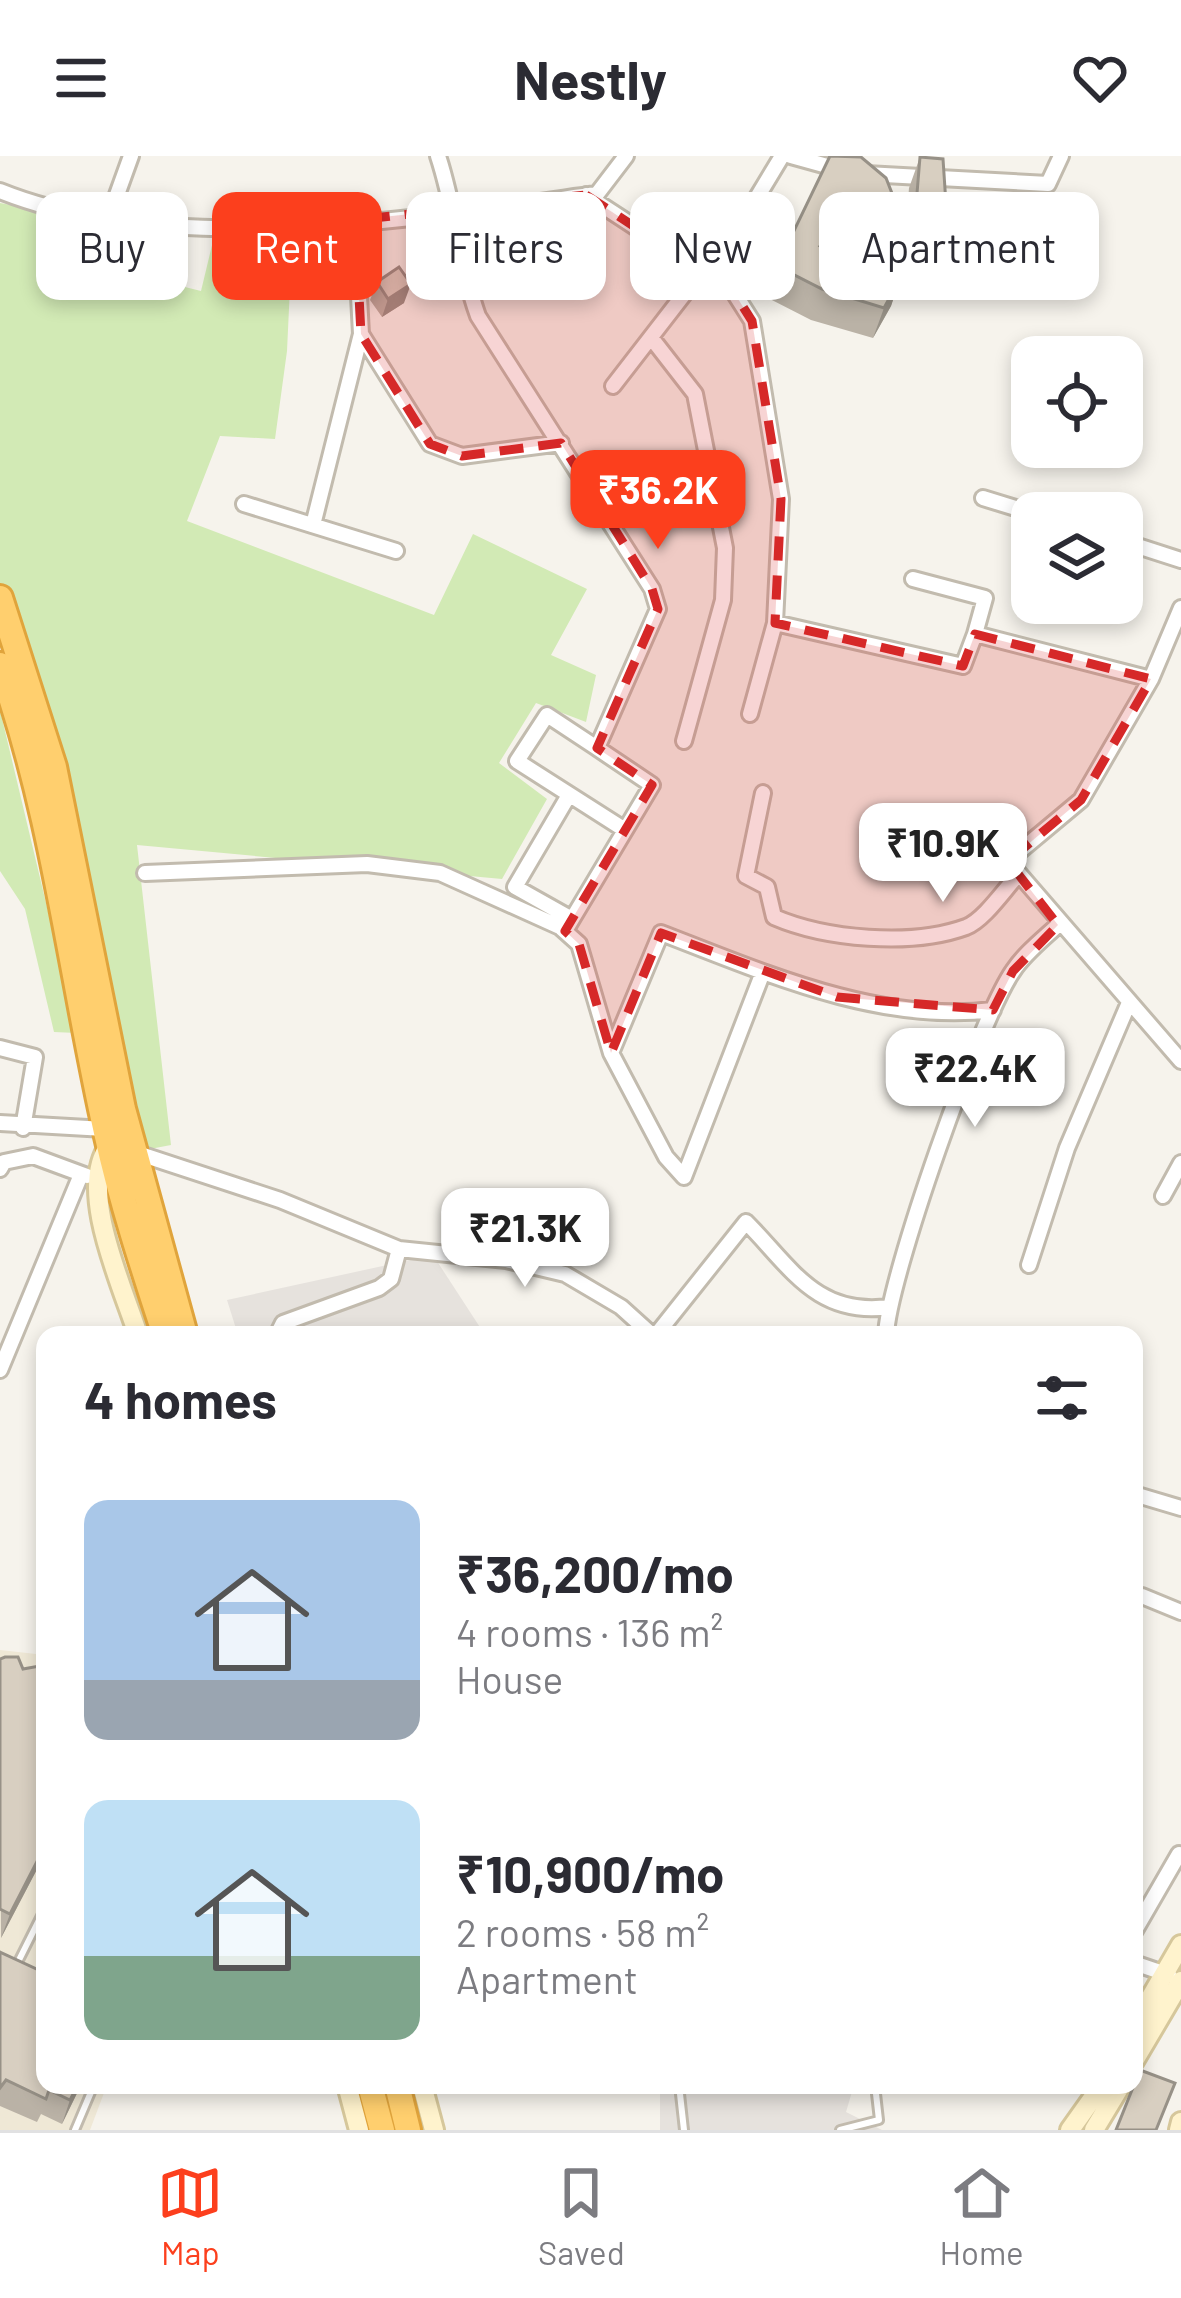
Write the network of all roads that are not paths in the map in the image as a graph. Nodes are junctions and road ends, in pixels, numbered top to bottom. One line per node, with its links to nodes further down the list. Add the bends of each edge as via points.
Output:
1 (131, 156): 7 (street)
2 (438, 156): 8 (street)
3 (626, 156): 9 (street)
4 (786, 156): 5 (street, via 851,173 1048,184); 10 (street)
5 (1061, 156)
6 (0, 191): 11 (street)
7 (118, 192)
8 (450, 192)
9 (599, 192)
10 (760, 192)
11 (36, 200)
12 (360, 300): 16 (street)
13 (472, 300): 19 (street)
14 (682, 300): 17 (street)
15 (739, 300): 30 (street, via 756,338 781,500)
16 (361, 334): 19 (street, via 430,444 462,456); 23 (street)
17 (652, 340): 18 (street); 35 (street, via 694,394 724,548 723,600)
18 (613, 386)
19 (561, 443): 36 (street, via 658,609)
20 (983, 498): 22 (street)
21 (244, 504): 23 (street)
22 (1011, 507)
23 (313, 525): 25 (street)
24 (1143, 548): 26 (street)
25 (396, 551)
26 (1181, 560)
27 (913, 579): 31 (street, via 985,598)
28 (0, 598): 52 (highway, via 54,767)
29 (1181, 608): 33 (street)
30 (775, 623): 31 (street, via 963,666); 34 (street)
31 (975, 634): 33 (street)
32 (0, 665): 52 (highway)
33 (1151, 679): 41 (street, via 1081,800 1008,861)
34 (749, 714)
35 (684, 741)
36 (597, 748): 38 (street, via 547,715 517,760); 39 (street, via 652,785)
37 (763, 793): 41 (street, via 746,876 767,887 773,917 806,931 869,940 969,927)
38 (569, 795): 39 (street); 42 (street, via 515,887)
39 (625, 830): 42 (street)
40 (145, 873): 42 (street, via 367,864 440,873)
41 (1018, 875): 43 (street)
42 (569, 925): 48 (street)
43 (1058, 925): 45 (street); 46 (street, via 1013,971)
44 (763, 972): 46 (street, via 837,997 965,1014); 48 (street, via 661,933); 48 (street, via 685,1177 666,1157)
45 (1128, 1005): 49 (street); 58 (street)
46 (993, 1010): 60 (street)
47 (0, 1048): 51 (street, via 34,1057)
48 (611, 1053)
49 (1181, 1061)
50 (0, 1123): 51 (street)
51 (23, 1128): 52 (street)
52 (116, 1142): 55 (street); 57 (street); 59 (highway); 62 (highway)
53 (1181, 1163): 56 (street)
54 (0, 1169): 55 (street, via 33,1156)
55 (88, 1176): 61 (street); 69 (street)
56 (1163, 1196)
57 (399, 1249): 65 (street, via 380,1288); 66 (street, via 566,1274)
58 (1029, 1264)
59 (175, 1302): 63 (highway); 64 (street)
60 (889, 1307): 67 (street, via 861,1311 790,1276 746,1222); 68 (street)
61 (135, 1326)
62 (163, 1326)
63 (182, 1326)
64 (192, 1326)
65 (282, 1326)
66 (643, 1326)
67 (661, 1326)
68 (887, 1326)
69 (0, 1370)
70 (1143, 1497): 71 (street)
71 (1181, 1508)
72 (1143, 1596): 73 (street)
73 (1181, 1612)
74 (1179, 1854): 75 (street)
75 (1143, 1916)
76 (36, 1923): 79 (lane, via 13,1962)
77 (1181, 1945): 80 (street)
78 (1143, 1966): 80 (street)
79 (31, 1971)
80 (1176, 1979): 81 (street); 82 (street)
81 (1143, 2016)
82 (1143, 2043)
83 (90, 2094): 92 (lane)
84 (349, 2094): 93 (street)
85 (372, 2094): 94 (highway)
86 (399, 2094): 95 (highway)
87 (424, 2094): 96 (street)
88 (681, 2094): 97 (lane)
89 (876, 2094): 98 (lane, via 879,2120)
90 (1096, 2094): 99 (street)
91 (1116, 2094): 100 (street)
92 (75, 2130)
93 (359, 2130)
94 (382, 2130)
95 (408, 2130)
96 (434, 2130)
97 (684, 2130)
98 (840, 2130)
99 (1070, 2130)
100 (1094, 2130)

